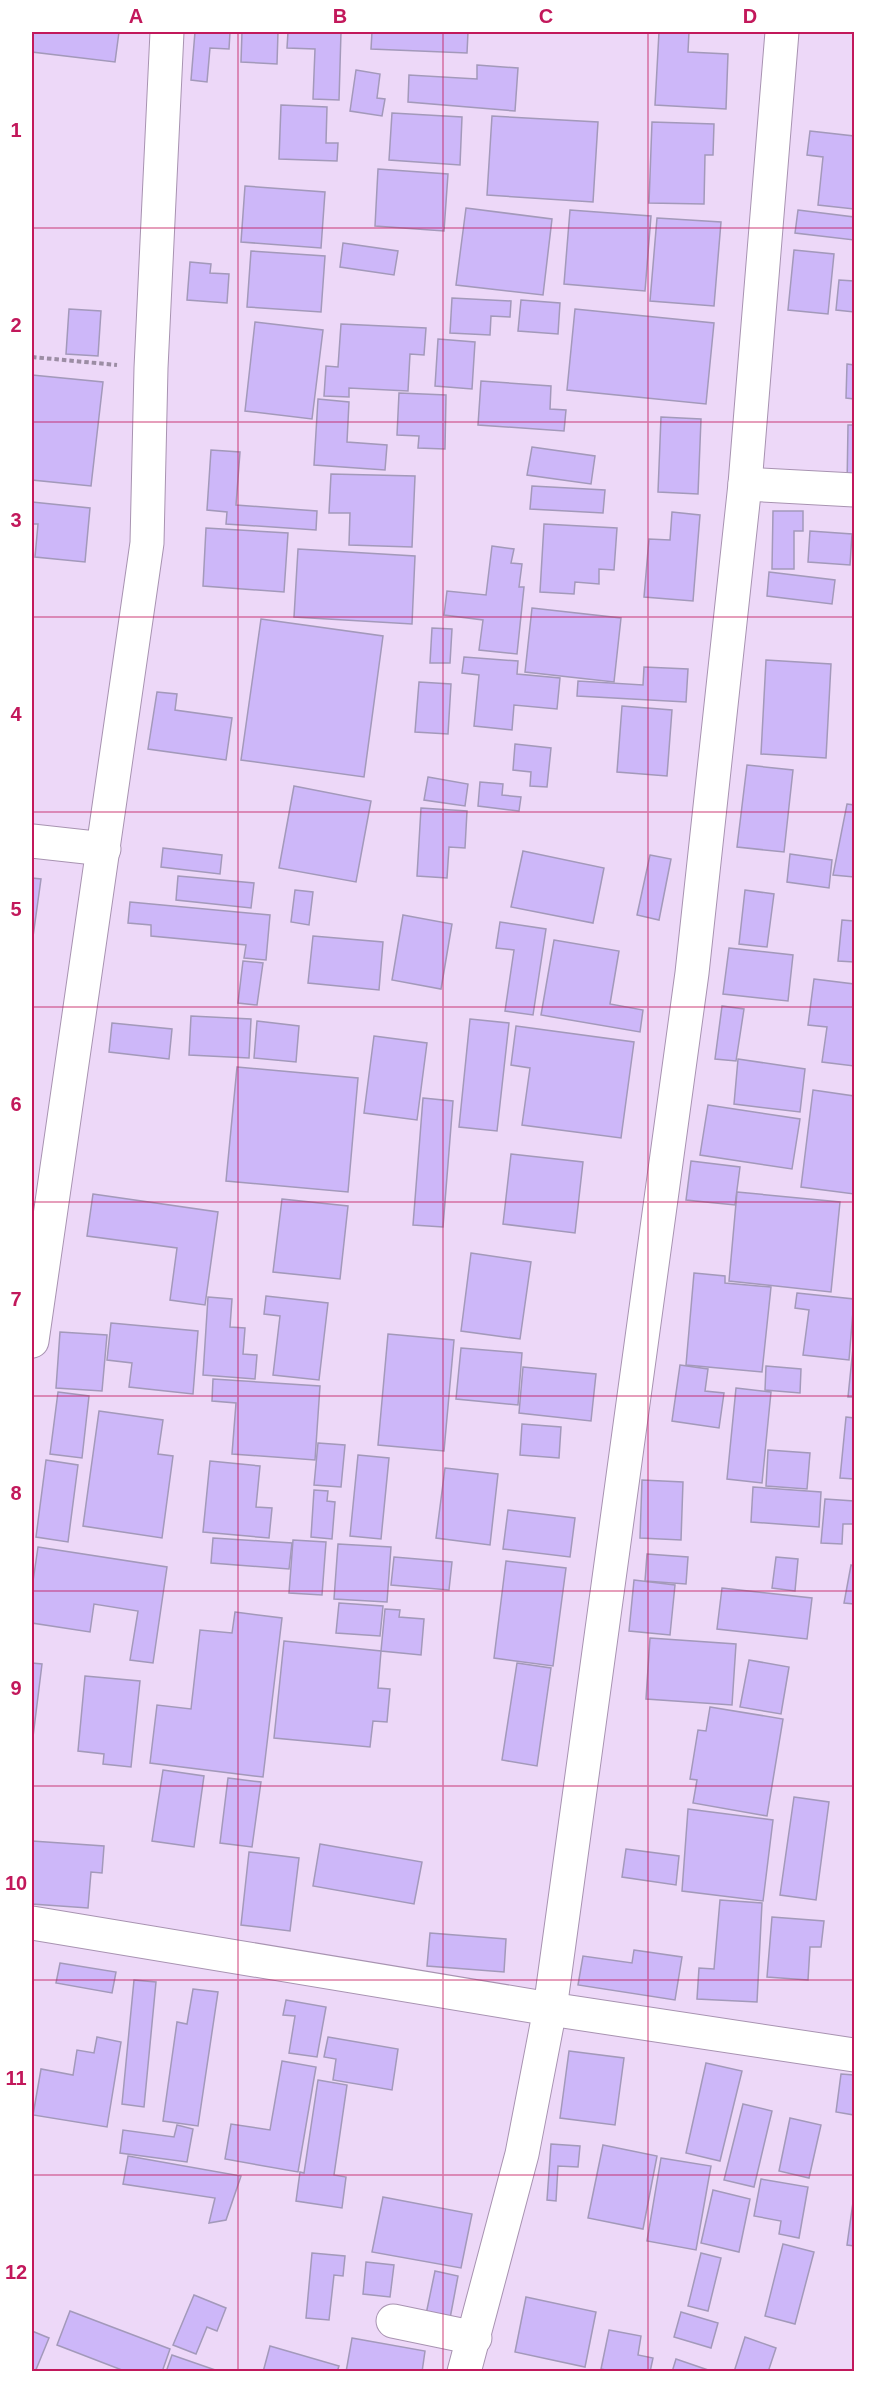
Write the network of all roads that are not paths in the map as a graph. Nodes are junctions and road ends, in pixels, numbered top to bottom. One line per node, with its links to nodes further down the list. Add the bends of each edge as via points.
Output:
1 (167, 32): 6 (street, via 147,543)
2 (782, 32): 3 (street)
3 (745, 484): 4 (street); 9 (street, via 690,984)
4 (855, 490)
5 (32, 841): 6 (street)
6 (104, 849): 7 (street)
7 (32, 1341)
8 (32, 1923): 9 (street)
9 (550, 2009): 10 (street); 12 (street, via 522,2154)
10 (855, 2055)
11 (393, 2321): 12 (street)
12 (475, 2338): 13 (street)
13 (465, 2372)

